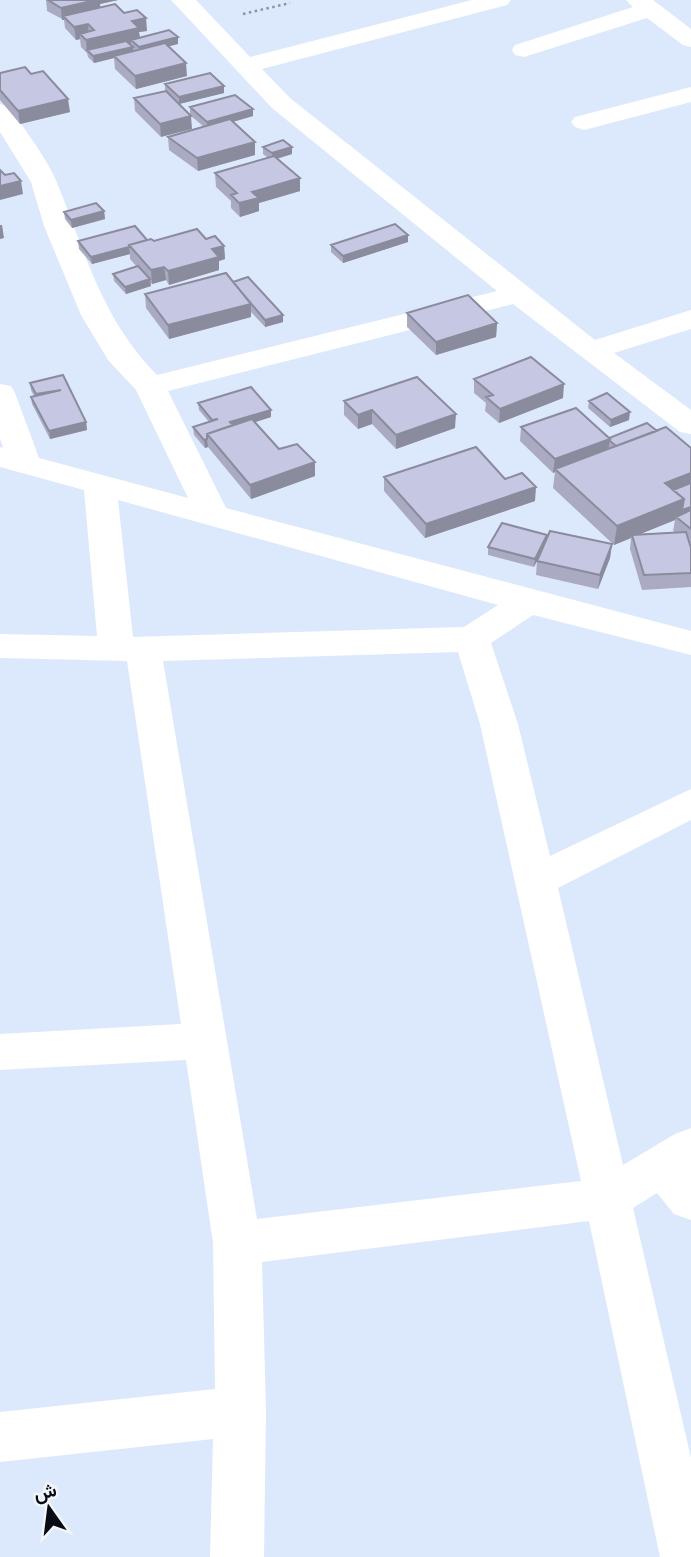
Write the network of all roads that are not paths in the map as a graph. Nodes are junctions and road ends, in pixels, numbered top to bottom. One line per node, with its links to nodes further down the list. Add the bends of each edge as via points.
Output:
1 (183, 0): 7 (street)
2 (499, 0): 3 (street)
3 (456, 5): 7 (street)
4 (643, 5): 5 (street); 6 (street)
5 (691, 40)
6 (524, 50)
7 (243, 66): 12 (street, via 281,103)
8 (691, 94): 10 (street)
9 (0, 112): 11 (street)
10 (584, 122)
11 (9, 147): 15 (street, via 44,182 58,226 105,333)
12 (518, 294): 14 (street); 15 (street)
13 (691, 319): 14 (street)
14 (590, 351): 17 (street)
15 (150, 386): 20 (street)
16 (0, 393): 18 (street)
17 (691, 425)
18 (13, 461): 19 (street)
19 (100, 485): 20 (street); 25 (street)
20 (212, 514): 21 (street)
21 (528, 602): 22 (street); 23 (street)
22 (686, 638)
23 (472, 639): 25 (street); 27 (street, via 499,724)
24 (0, 646): 25 (street)
25 (130, 649): 28 (street)
26 (691, 803): 27 (street)
27 (535, 881): 31 (street)
28 (204, 1041): 29 (street); 32 (street)
29 (0, 1052)
30 (682, 1171): 31 (street)
31 (609, 1198): 32 (street); 36 (street)
32 (237, 1243): 33 (street)
33 (241, 1411): 34 (street); 35 (street)
34 (0, 1437)
35 (237, 1557)
36 (687, 1557)

